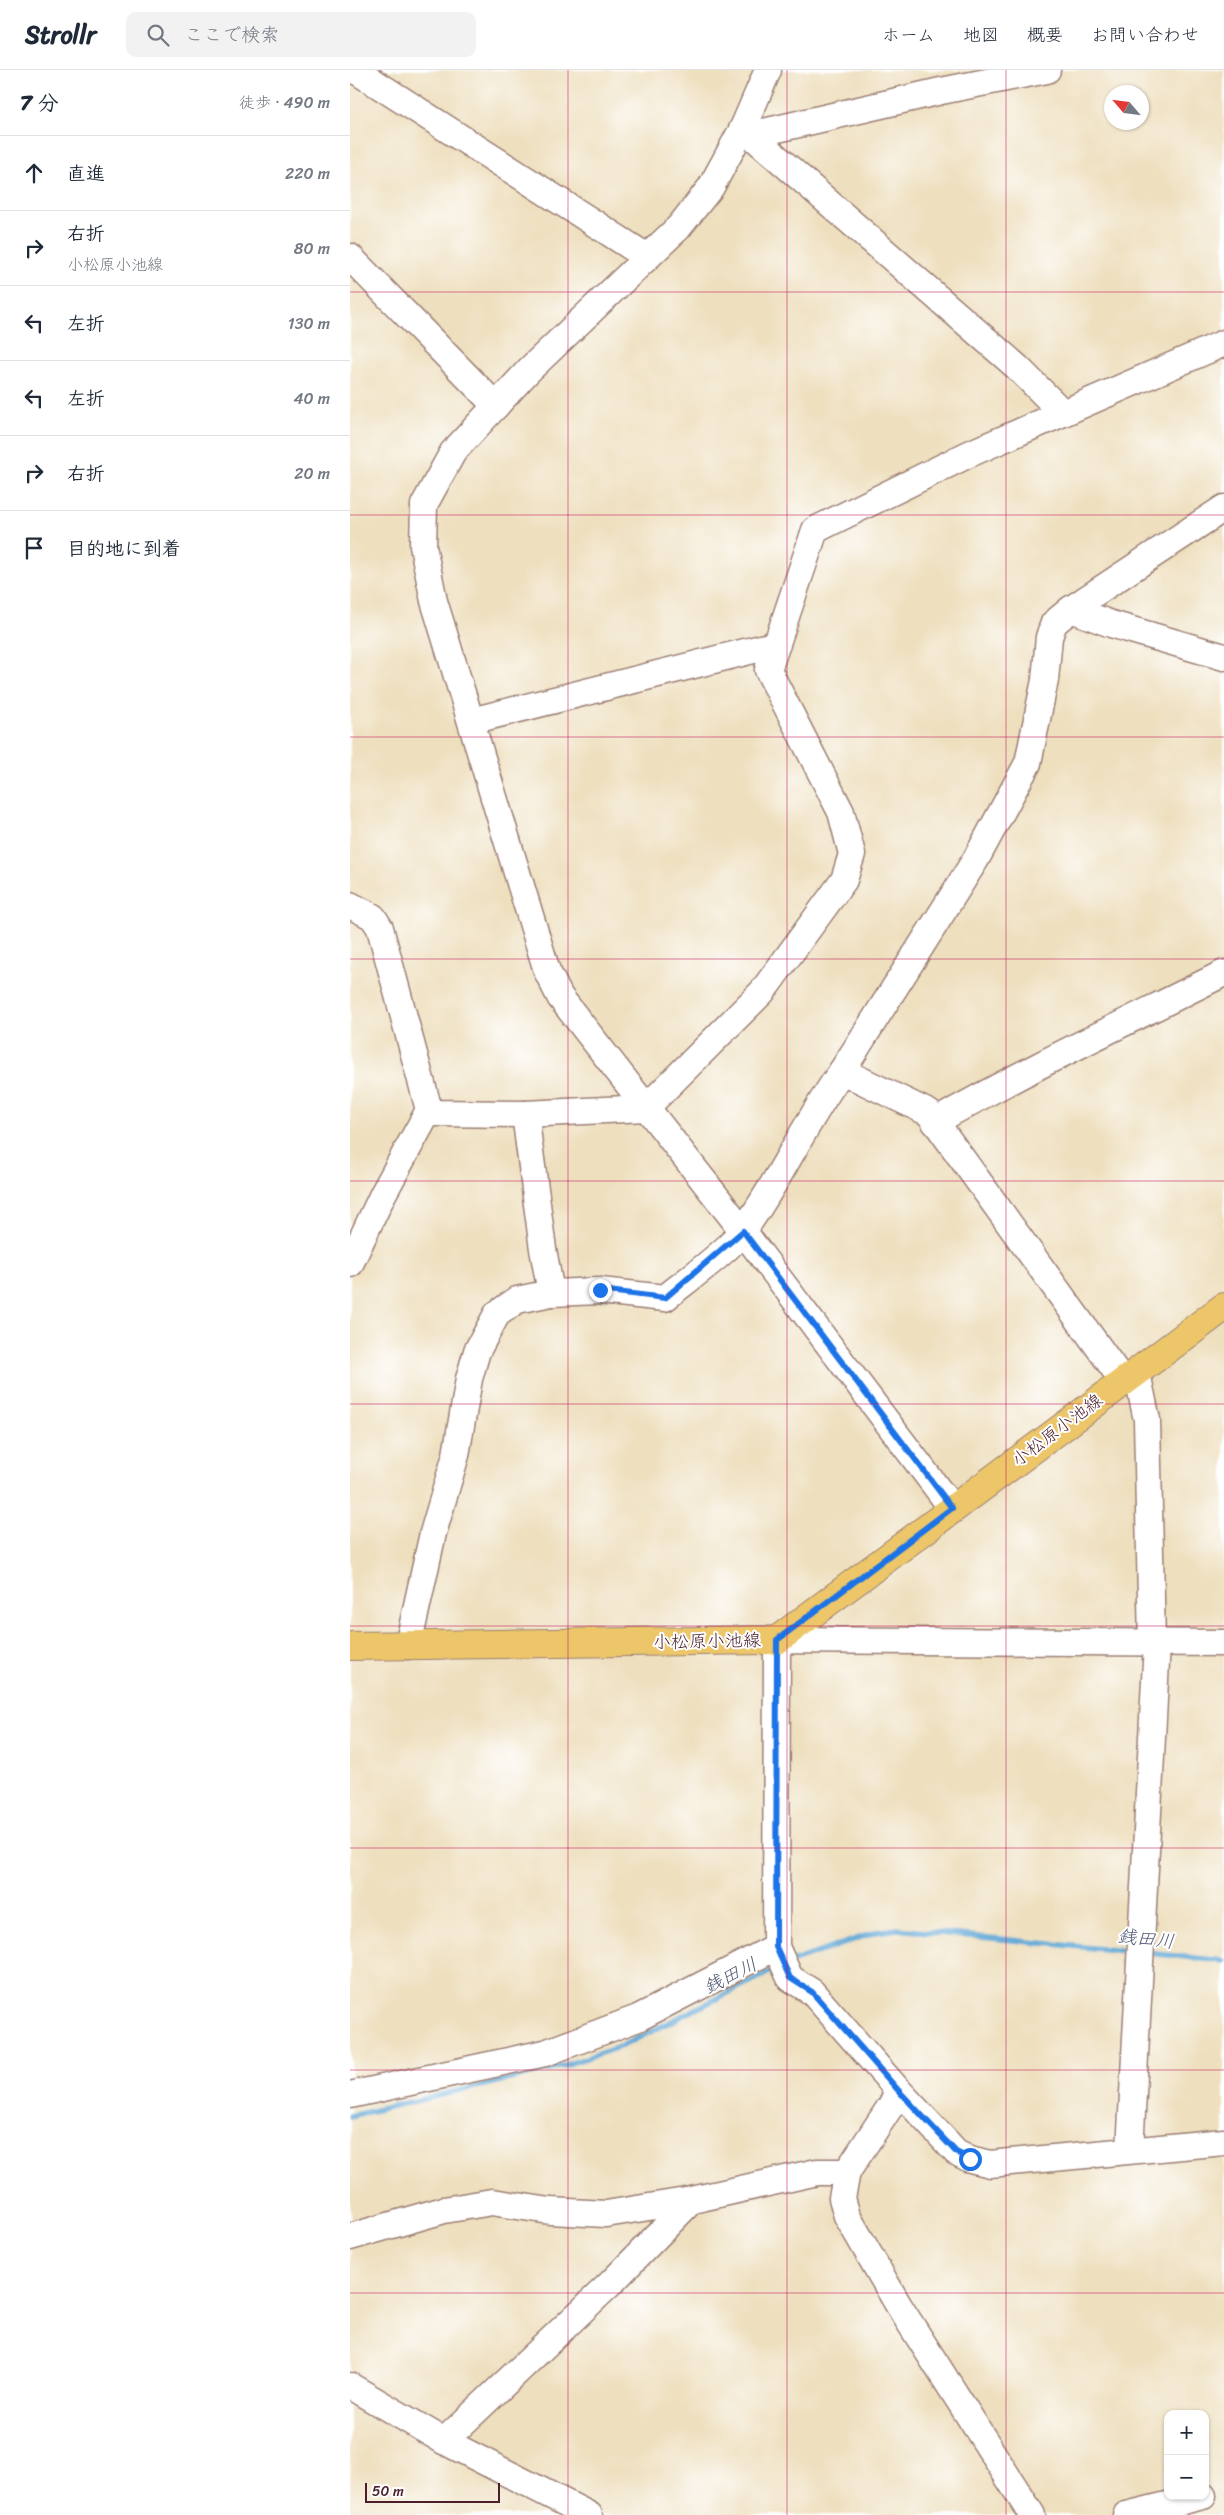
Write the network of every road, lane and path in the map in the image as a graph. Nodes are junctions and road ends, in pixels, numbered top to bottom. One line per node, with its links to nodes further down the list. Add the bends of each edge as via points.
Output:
1 (355, 70): 6 (street)
2 (768, 70): 4 (street)
3 (1047, 70): 4 (street, via 764,132)
4 (743, 128): 6 (street, via 711,187 678,227); 9 (street, via 1017,367)
5 (350, 257): 8 (street)
6 (647, 257): 8 (street, via 528,370)
7 (1222, 348): 9 (street)
8 (496, 406): 14 (street, via 453,452 424,505 423,546 434,601)
9 (1063, 412): 12 (street, via 815,530)
10 (1224, 508): 11 (street)
11 (1071, 609): 13 (street); 17 (street, via 1054,623 1049,637 1045,680 1028,762 976,859)
12 (776, 644): 14 (street); 18 (street, via 768,670 842,812 852,854 844,880 762,992)
13 (1224, 657)
14 (471, 721): 18 (street, via 547,971 560,997)
15 (350, 905): 19 (street, via 373,917 380,928)
16 (1224, 973): 21 (street, via 1098,1034)
17 (842, 1071): 21 (street, via 929,1113); 22 (street)
18 (646, 1108): 20 (street); 22 (street)
19 (430, 1110): 20 (street); 23 (street)
20 (525, 1114): 24 (street)
21 (935, 1122): 26 (street)
22 (743, 1231): 24 (street, via 665,1298 600,1290); 27 (street)
23 (352, 1252)
24 (551, 1293): 32 (street, via 517,1300 497,1314 477,1351 456,1455 433,1533)
25 (1224, 1307): 26 (main road, 小松原小池線)
26 (1130, 1377): 27 (main road, 小松原小池線); 29 (street, via 1147,1420)
27 (952, 1508): 28 (main road, 小松原小池線)
28 (777, 1640): 29 (street); 32 (main road, 小松原小池線); 33 (street)
29 (1155, 1643): 30 (street); 37 (street)
30 (1224, 1643)
31 (350, 1646): 32 (main road, 小松原小池線)
32 (408, 1646)
33 (776, 1947): 34 (street, via 790,1978 812,1992); 35 (street, via 638,2018 545,2053)
34 (898, 2090): 37 (street, via 956,2152 970,2159 990,2164); 38 (street)
35 (350, 2095)
36 (1224, 2142): 37 (street)
37 (1130, 2150)
38 (847, 2172): 39 (street, via 816,2172); 47 (street, via 842,2198 847,2216 899,2306)
39 (692, 2200): 40 (street, via 606,2214 550,2212 492,2202 444,2210); 42 (street, via 611,2282)
40 (350, 2237)
41 (350, 2386): 42 (street)
42 (444, 2440): 46 (street)
43 (1224, 2491): 44 (street)
44 (1209, 2495)
45 (1188, 2500): 48 (street)
46 (588, 2515)
47 (1032, 2515)
48 (1126, 2515)

